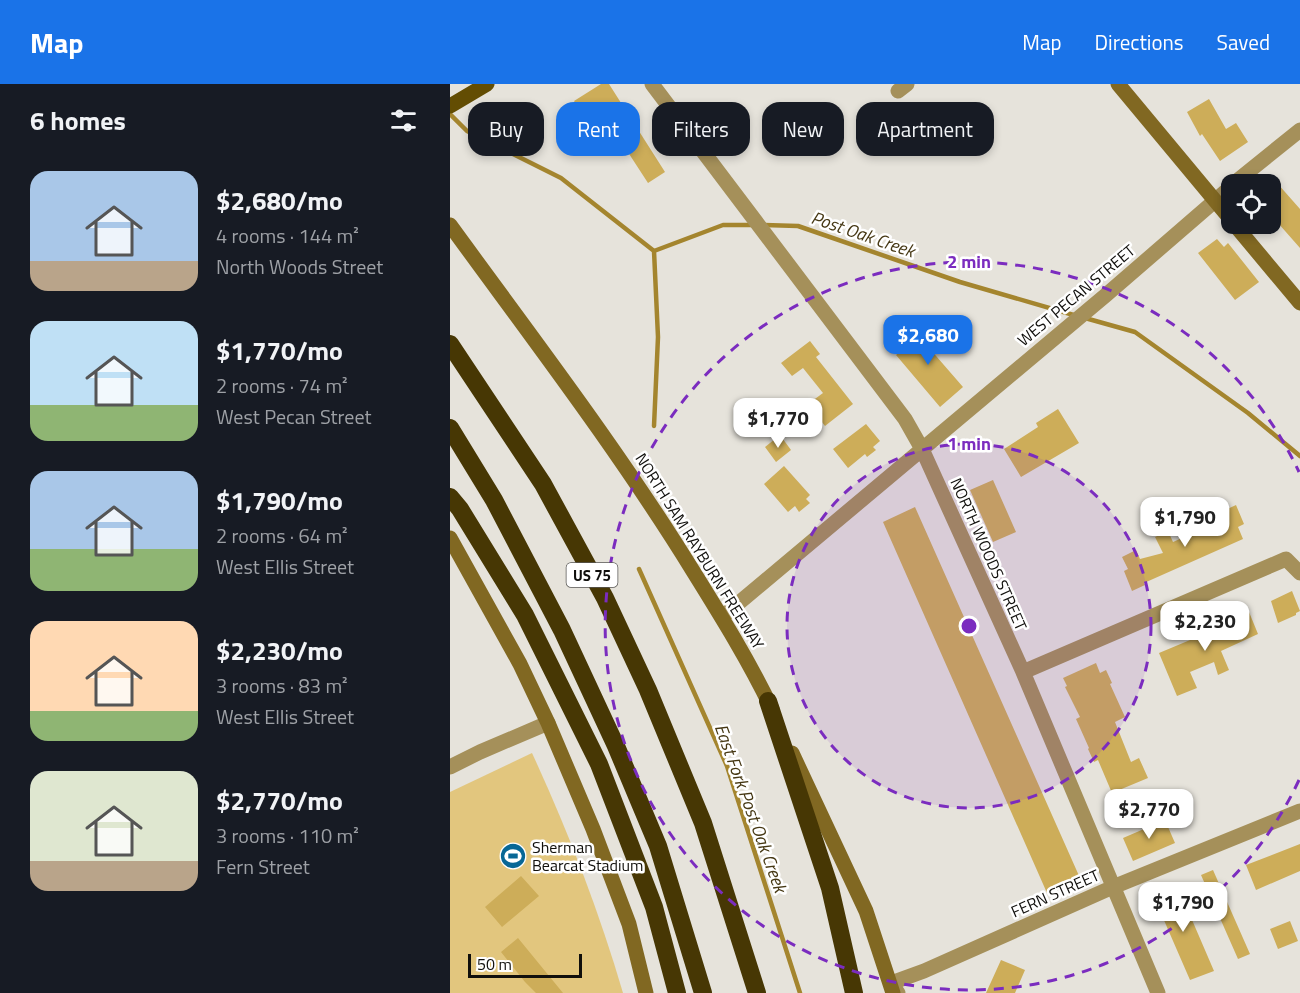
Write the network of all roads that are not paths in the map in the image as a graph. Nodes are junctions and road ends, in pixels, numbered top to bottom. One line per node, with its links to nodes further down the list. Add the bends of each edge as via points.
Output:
1 (487, 84): 4 (main road)
2 (652, 84): 15 (street, NORTH WOODS STREET, via 905,419)
3 (1118, 84): 8 (main road)
4 (456, 102)
5 (1300, 130): 6 (street, WEST PECAN STREET)
6 (1246, 174)
7 (1221, 194): 8 (street, WEST PECAN STREET)
8 (1214, 200): 9 (main road); 15 (street, WEST PECAN STREET)
9 (1221, 208)
10 (450, 225): 19 (main road, NORTH SAM RAYBURN FREEWAY, via 605,437)
11 (1243, 234): 12 (main road)
12 (1300, 303)
13 (450, 344): 30 (highway, US 75, via 543,484 605,598 703,823)
14 (450, 428): 29 (highway, US 75, via 494,500 562,630 616,746 658,846)
15 (922, 449): 19 (street, WEST PECAN STREET); 20 (street, NORTH WOODS STREET)
16 (450, 497): 28 (highway, via 525,615 599,764 654,906)
17 (450, 538): 22 (main road)
18 (1300, 573): 20 (street, via 1286,559)
19 (722, 617): 21 (main road, NORTH SAM RAYBURN FREEWAY)
20 (1023, 672): 25 (street, NORTH WOODS STREET)
21 (768, 701): 26 (main road, NORTH SAM RAYBURN FREEWAY, via 866,911); 31 (highway, via 830,888)
22 (548, 723): 23 (street); 27 (main road, via 629,924)
23 (450, 767)
24 (1300, 810): 25 (street, FERN STREET)
25 (1113, 887): 26 (street, FERN STREET, via 924,971); 32 (street, NORTH WOODS STREET)
26 (894, 990)
27 (646, 993)
28 (677, 993)
29 (703, 993)
30 (758, 993)
31 (854, 993)
32 (1158, 993)

